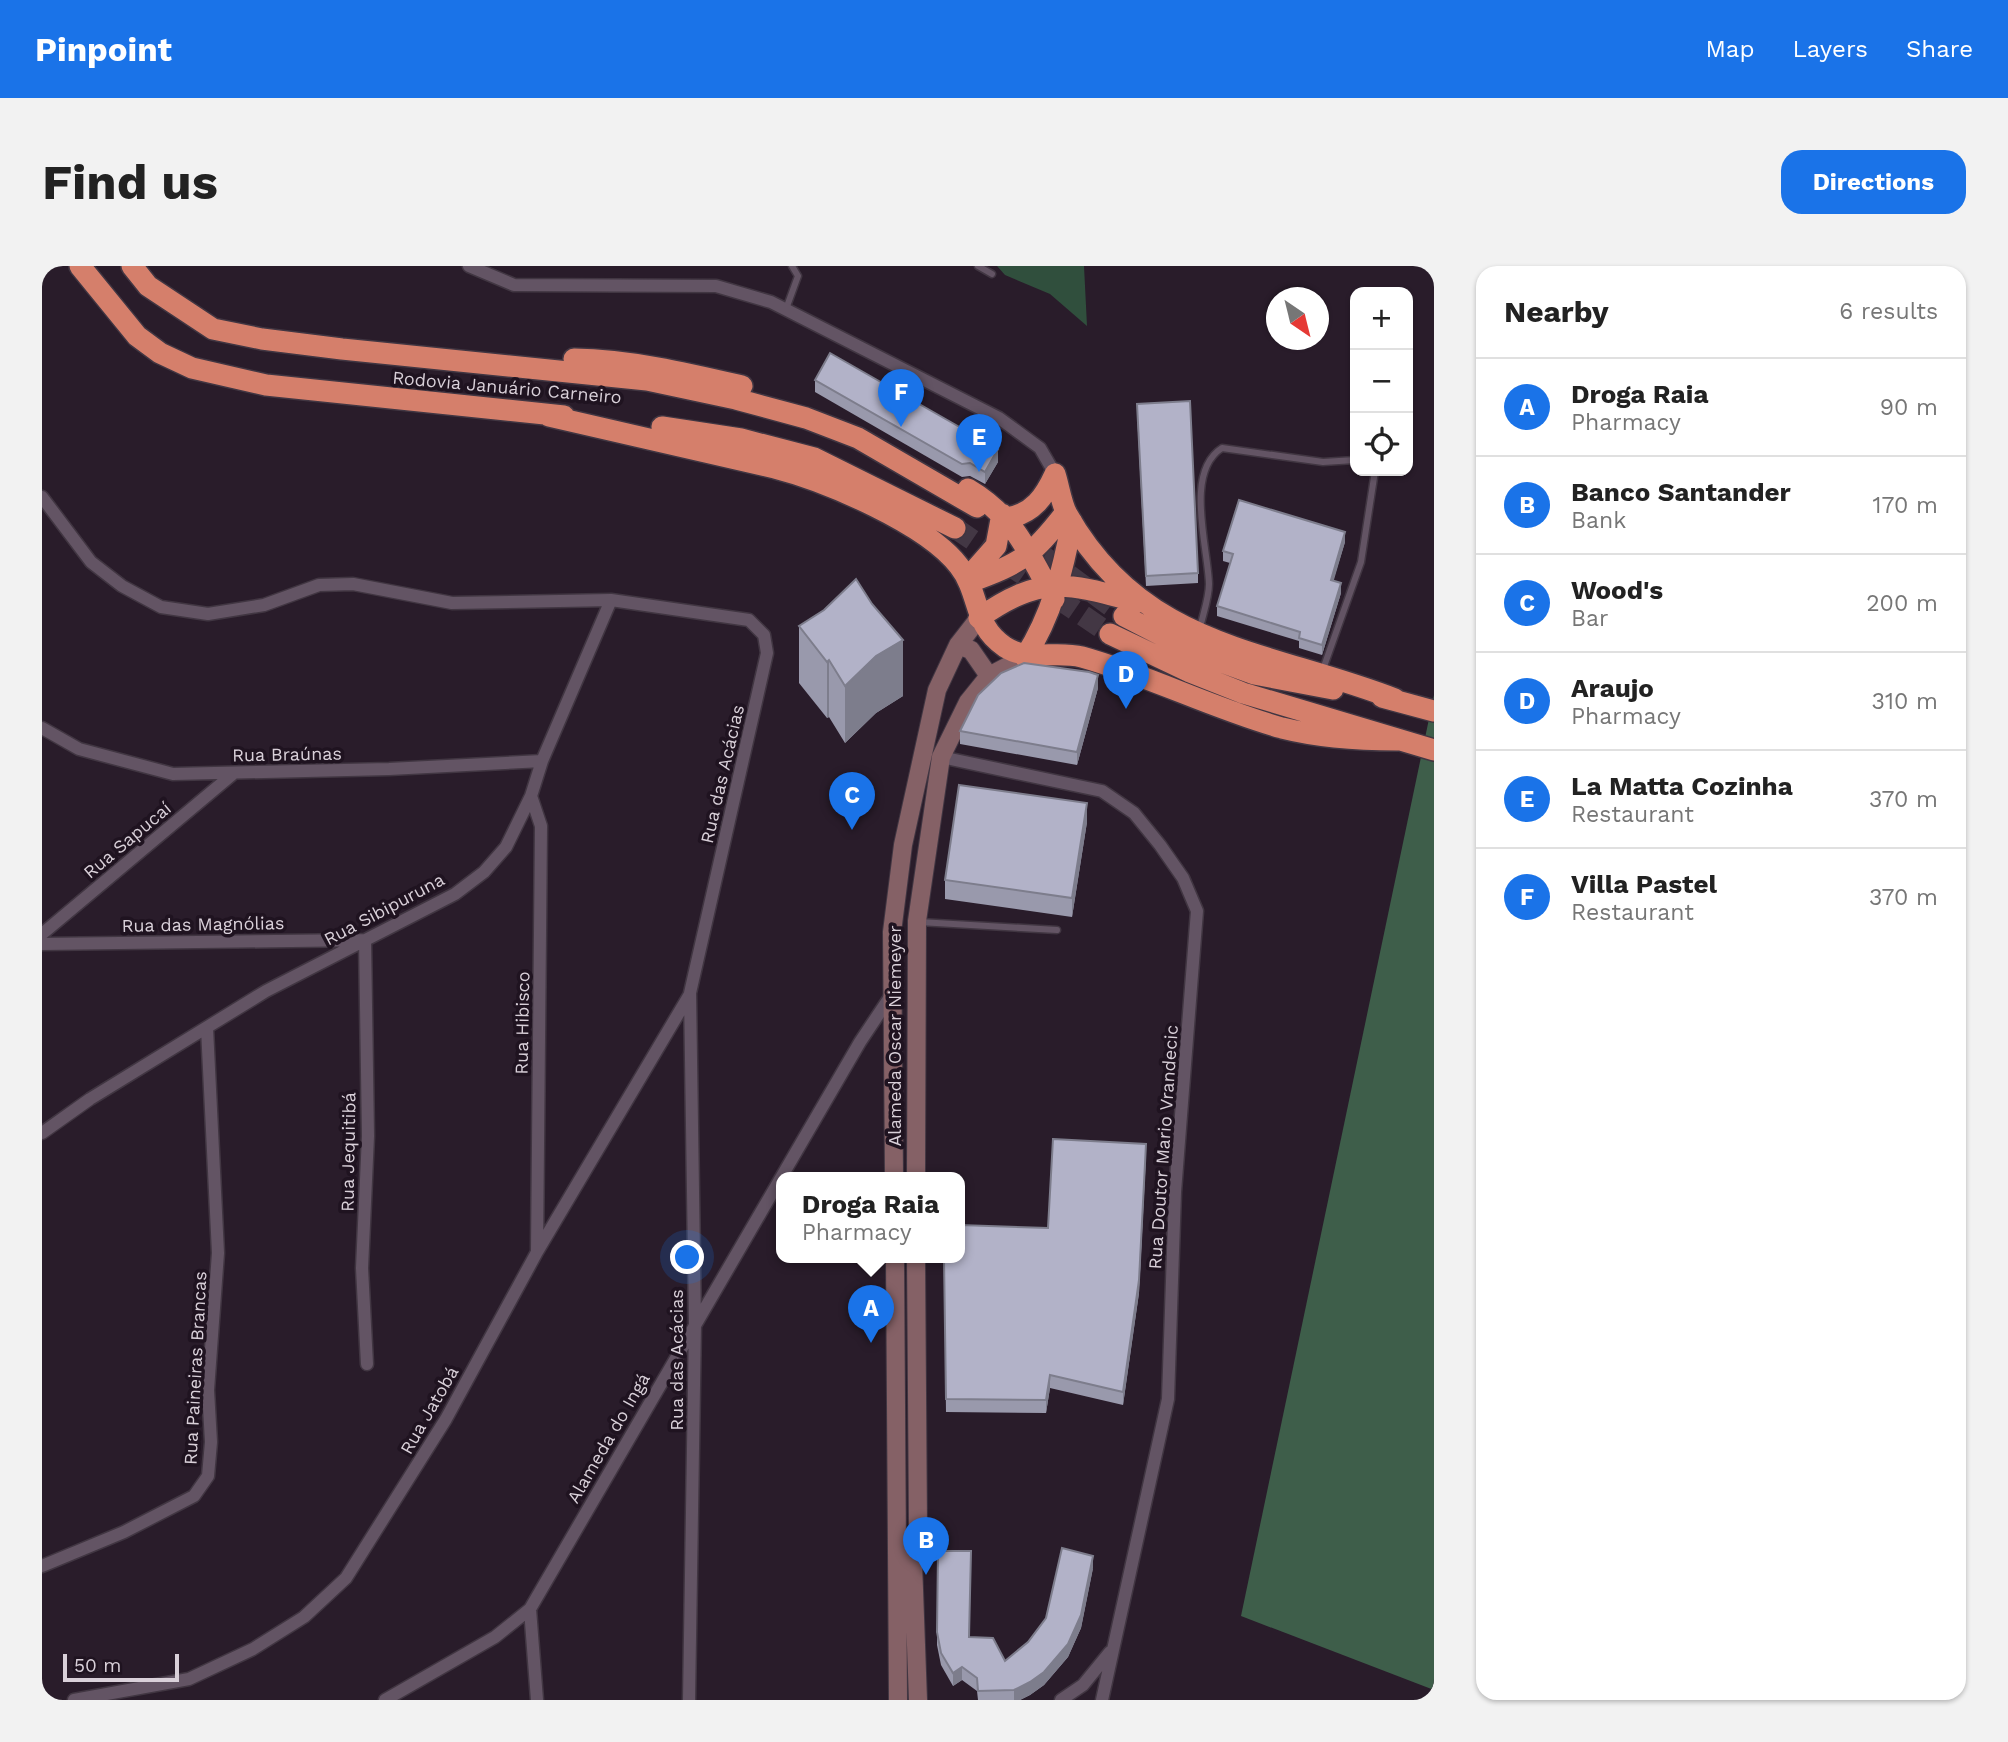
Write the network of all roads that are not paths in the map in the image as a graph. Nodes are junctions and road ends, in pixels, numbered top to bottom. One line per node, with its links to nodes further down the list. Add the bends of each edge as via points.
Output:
1 (80, 266): 9 (highway, Rodovia Januário Carneiro, via 137,336 192,368 266,385)
2 (132, 266): 8 (highway, Rodovia Januário Carneiro, via 149,286 213,329 276,341)
3 (469, 266): 7 (street, via 514,285 716,286)
4 (792, 266): 7 (lane, via 798,276)
5 (978, 266): 6 (lane)
6 (992, 274)
7 (786, 309): 11 (street, via 999,418 1040,448)
8 (477, 362): 14 (highway, Rodovia Januário Carneiro, via 647,380 806,418 858,438); 16 (highway, via 612,360 681,371 810,406 865,430 943,474)
9 (550, 416): 18 (highway, Rodovia Januário Carneiro, via 602,418 741,439 814,458); 20 (highway, via 808,476 897,519 942,549)
10 (1350, 460): 26 (lane, via 1323,462 1222,448 1212,455 1200,493 1209,587)
11 (1055, 474): 15 (highway); 17 (highway)
12 (1374, 476): 29 (lane, via 1361,562)
13 (42, 497): 22 (street, Rua das Acácias, via 91,562 161,607 208,614 264,605 319,585 353,584 452,603)
14 (977, 506)
15 (1031, 509): 16 (highway); 17 (highway)
16 (1005, 516): 19 (highway); 20 (highway, via 996,546)
17 (1069, 517): 19 (highway); 21 (highway); 23 (highway)
18 (955, 528)
19 (1032, 554): 20 (highway, via 1006,570); 21 (highway)
20 (970, 582): 24 (highway)
21 (1053, 590): 23 (highway); 24 (highway, via 1004,600); 28 (highway, via 1041,633)
22 (611, 600): 37 (street, Rua Sibipuruna); 45 (street, Rua das Acácias, via 749,620 764,635 767,653)
23 (1133, 609): 26 (highway); 31 (highway, via 1194,652 1254,674)
24 (979, 618): 27 (street, Alameda Oscar Niemeyer); 28 (highway, via 1004,646)
25 (1110, 634): 34 (highway, via 1243,693)
26 (1198, 634): 29 (highway)
27 (958, 645): 30 (street, via 971,650); 46 (street, Alameda Oscar Niemeyer, via 937,690 903,845 892,932)
28 (1025, 657): 30 (street, Alameda Oscar Niemeyer); 34 (highway, via 1067,653 1086,658 1283,728)
29 (1322, 674): 31 (highway)
30 (989, 676): 36 (street, Alameda Oscar Niemeyer, via 968,702)
31 (1395, 699): 32 (highway)
32 (1434, 711)
33 (42, 728): 38 (street, Rua Braúnas, via 79,749 130,765 173,774)
34 (1397, 740): 35 (highway)
35 (1431, 749)
36 (941, 757): 40 (street, Alameda Oscar Niemeyer); 62 (street, Rua Doutor Mario Vrandecic, via 1102,791 1134,813 1152,834 1183,878 1197,911 1175,1192 1168,1399)
37 (542, 761): 38 (street, Rua Braúnas); 39 (street, Rua Sibipuruna)
38 (234, 773): 42 (street, Rua Sapucaí)
39 (531, 796): 43 (street, Rua Sibipuruna, via 506,847 484,872 455,894); 53 (street, Rua Hibisco, via 541,826)
40 (918, 922): 41 (lane); 51 (street, Alameda Oscar Niemeyer)
41 (1057, 930)
42 (42, 934)
43 (365, 940): 44 (street, Rua das Magnólias); 47 (street, Rua Sibipuruna, via 266,991); 57 (street, Rua Jequitibá, via 368,1136 362,1268)
44 (42, 944)
45 (690, 993): 53 (street, Rua Jatobá); 56 (street, Rua das Acácias)
46 (893, 993): 49 (street, Alameda do Ingá); 50 (street, Alameda Oscar Niemeyer)
47 (207, 1028): 48 (street, Rua Sibipuruna); 60 (street, Rua Paineiras Brancas, via 218,1254 208,1390 208,1476 194,1496)
48 (42, 1133)
49 (784, 1172)
50 (894, 1172)
51 (916, 1172)
52 (776, 1185): 56 (street, Alameda do Ingá)
53 (537, 1251): 63 (street, Rua Jatobá, via 446,1419 346,1578 304,1617 253,1649 189,1679)
54 (895, 1263): 58 (street)
55 (916, 1263): 59 (street)
56 (695, 1323): 61 (street, Alameda do Ingá); 66 (street, Rua das Acácias)
57 (367, 1364)
58 (895, 1455): 59 (street); 67 (street)
59 (917, 1459): 68 (street)
60 (43, 1567)
61 (530, 1609): 64 (street, Alameda do Ingá, via 495,1637); 65 (street)
62 (1112, 1649): 69 (street, via 1083,1685); 70 (street, Rua Doutor Mario Vrandecic)
63 (74, 1700)
64 (385, 1700)
65 (537, 1700)
66 (689, 1700)
67 (898, 1700)
68 (918, 1700)
69 (1061, 1700)
70 (1102, 1700)

